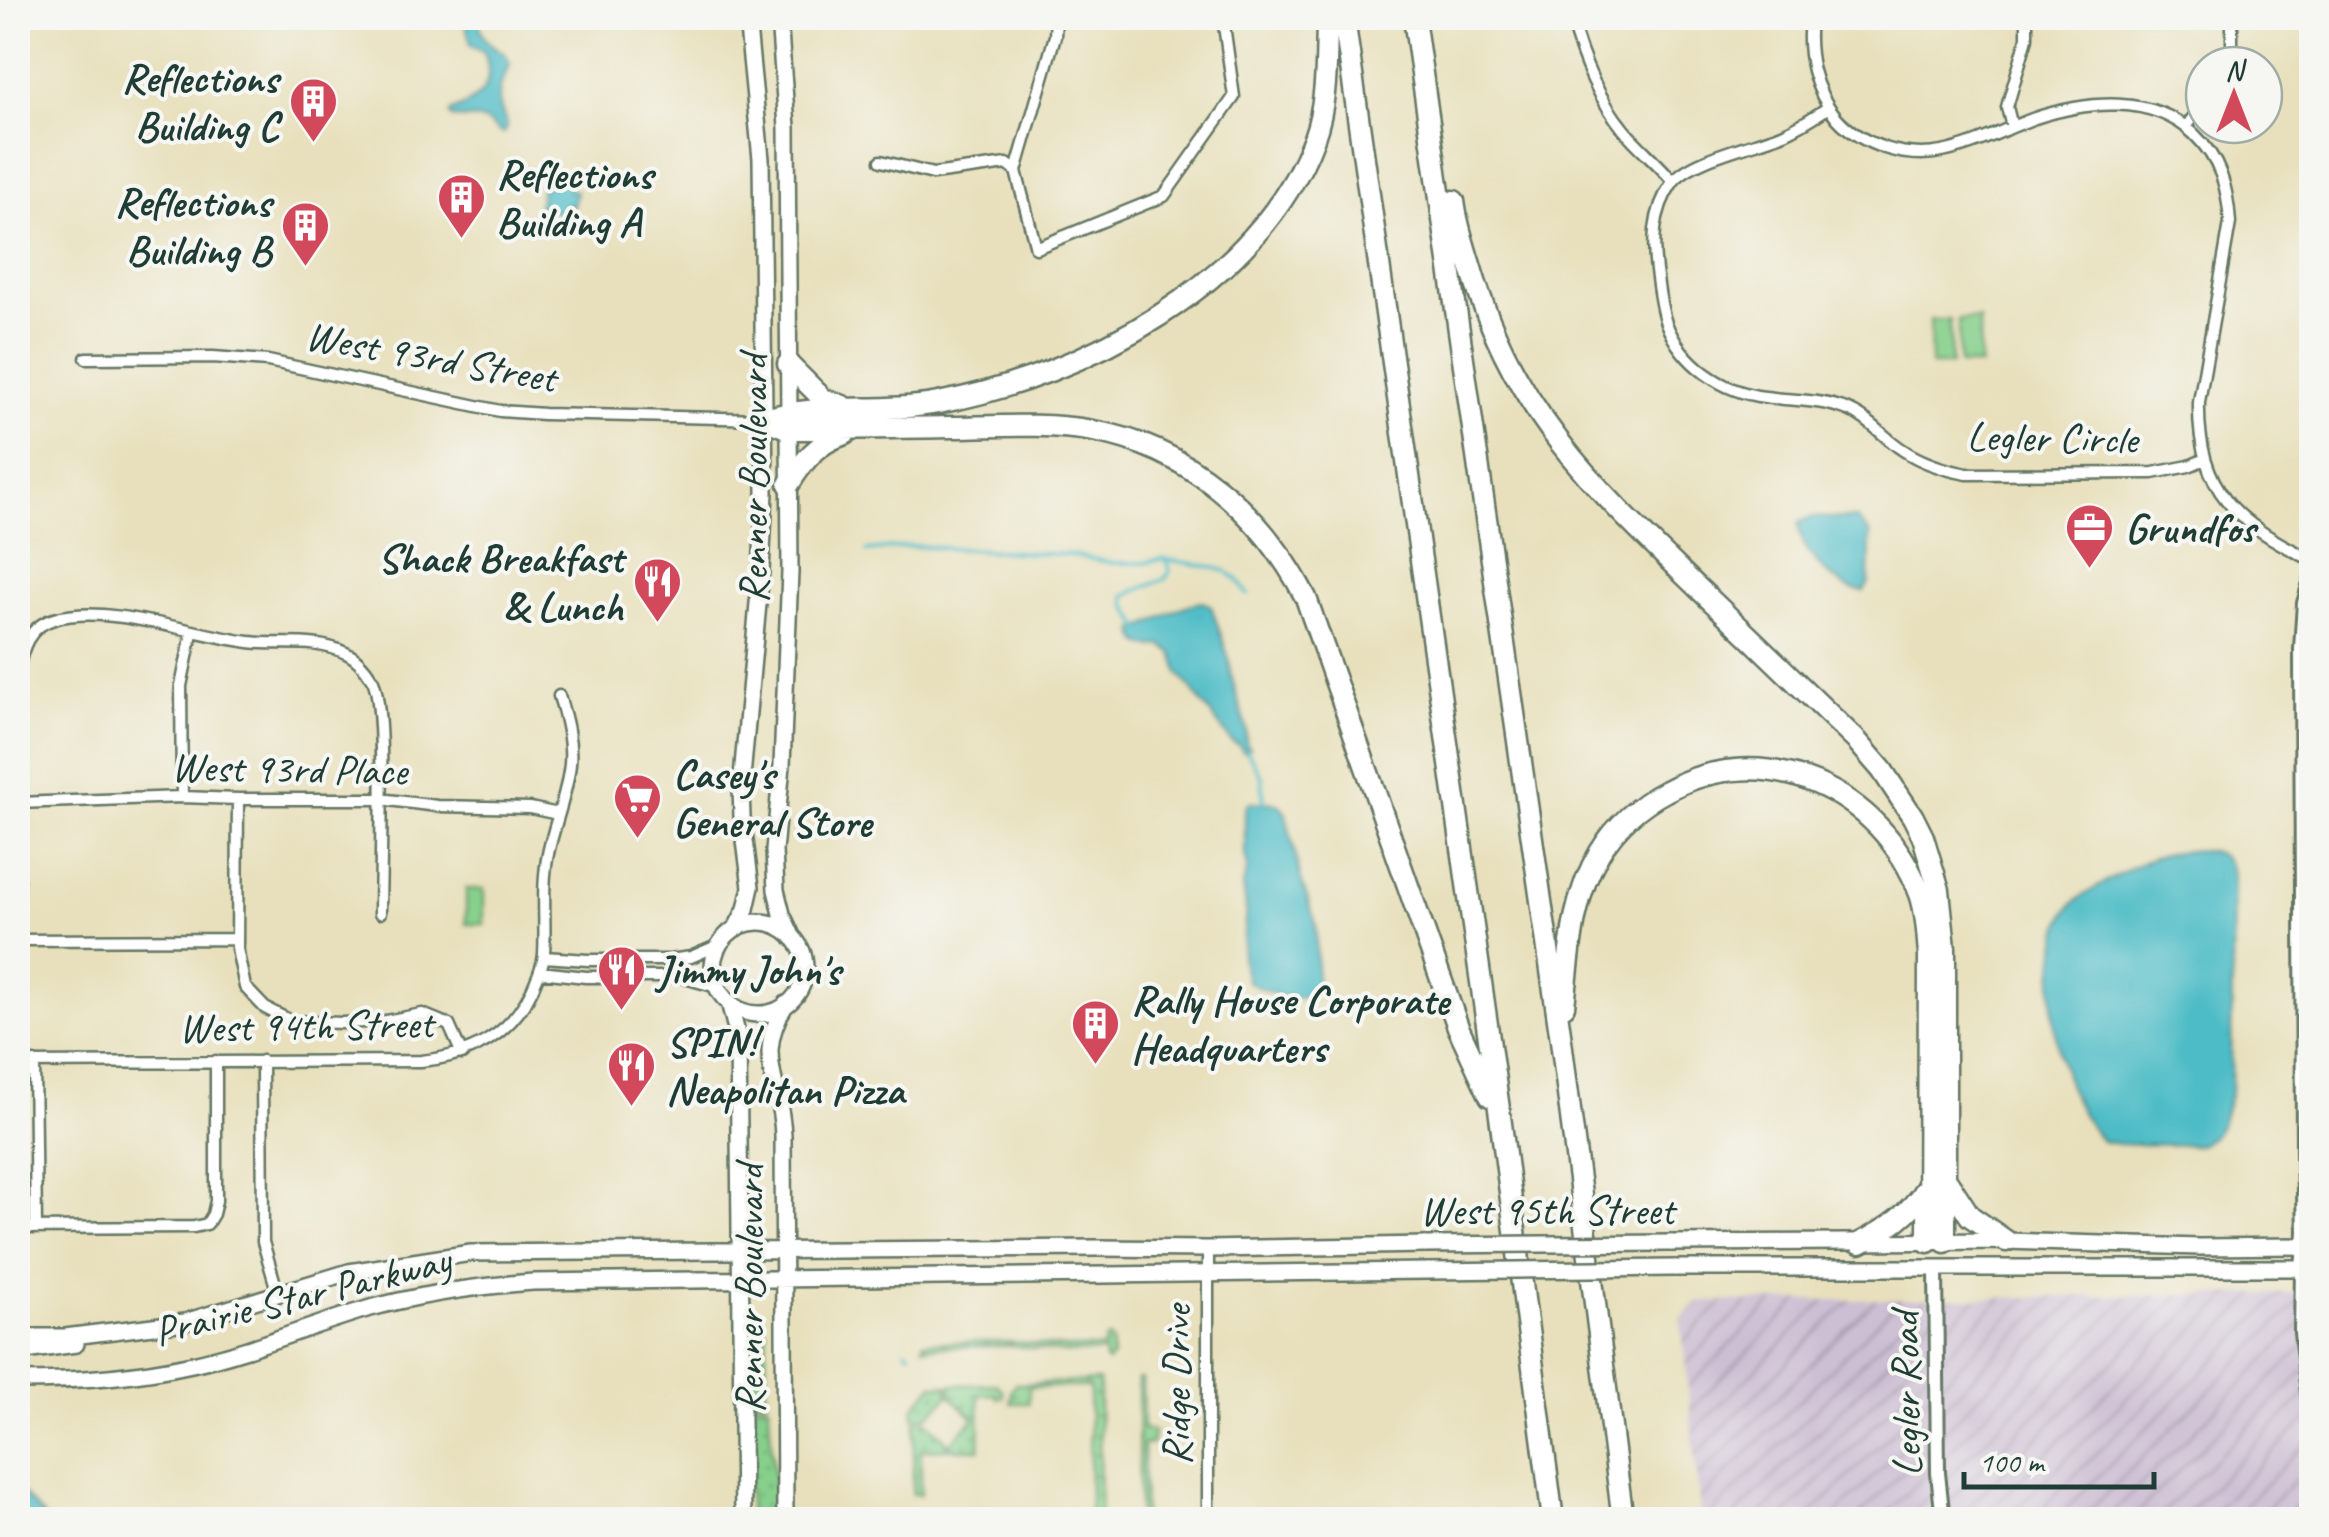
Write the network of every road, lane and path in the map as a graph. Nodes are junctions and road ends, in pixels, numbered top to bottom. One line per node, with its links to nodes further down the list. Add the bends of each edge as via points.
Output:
1 (748, 18): 23 (main road, Renner Boulevard, via 762,159)
2 (778, 18): 22 (main road, Renner Boulevard, via 787,127)
3 (1056, 18): 19 (street)
4 (1223, 18): 19 (street, via 1234,97 1164,196 1036,248)
5 (1327, 18): 24 (highway, via 1324,102 1304,163 1259,230 1189,294 1112,344 1032,379)
6 (1344, 18): 58 (highway)
7 (1414, 18): 16 (highway)
8 (1571, 18): 20 (street, via 1612,113)
9 (1810, 18): 13 (street, via 1812,70)
10 (2028, 18): 15 (street, via 2007,106)
11 (2232, 18): 12 (street)
12 (2232, 45)
13 (1828, 107): 15 (street, via 1864,138 1908,153 1946,151); 20 (street)
14 (2184, 125): 15 (street, via 2158,110 2110,104 2056,112)
15 (2012, 128)
16 (1432, 140): 52 (highway); 59 (highway, via 1448,162 1456,219 1486,314 1543,423 1605,496 1857,741 1914,816 1943,916)
17 (2205, 145): 26 (street, via 2224,177 2230,223 2199,402)
18 (880, 161): 19 (street, via 933,174 1007,164)
19 (1016, 171)
20 (1672, 181): 26 (street, Legler Circle, via 1654,220 1665,322 1700,371 1726,386 1850,410 1905,452 1967,474 2153,473)
21 (86, 358): 23 (street, West 93rd Street, via 268,361 500,411)
22 (788, 364): 24 (highway, via 823,399); 25 (main road, Renner Boulevard)
23 (764, 419): 25 (highway); 41 (main road, Renner Boulevard, via 761,571 741,788 751,887)
24 (859, 419): 25 (highway); 27 (highway, via 816,447); 58 (highway, via 1119,437 1176,461 1246,512 1306,598 1458,1028)
25 (789, 421): 27 (main road, Renner Boulevard)
26 (2206, 459): 28 (street, via 2227,502 2248,524)
27 (789, 484): 42 (main road, Renner Boulevard, via 774,852 776,890)
28 (2312, 560)
29 (2312, 576): 49 (street, via 2301,649)
30 (192, 632): 31 (street, via 86,615 54,619 29,636); 34 (street, via 181,686); 36 (street, via 252,643 316,643 360,663 376,684)
31 (18, 671)
32 (559, 696): 38 (street, West 94th Street, via 570,760)
33 (18, 752): 37 (street)
34 (182, 797): 35 (street, West 93rd Place); 37 (street, West 93rd Place)
35 (238, 799): 36 (street, West 93rd Place); 43 (street)
36 (380, 799): 38 (street, West 93rd Place); 40 (street)
37 (18, 803): 39 (street)
38 (558, 814): 46 (street, West 94th Street, via 544,881)
39 (18, 907)
40 (380, 914)
41 (736, 928): 42 (main road, via 766,922); 45 (main road)
42 (793, 938): 51 (main road, via 805,967 800,988)
43 (237, 939): 44 (street); 53 (street, via 245,986 265,1008 291,1021 342,1024 422,1014 449,1025)
44 (18, 940)
45 (720, 945): 46 (street, via 676,960); 48 (main road, via 713,968)
46 (544, 957): 47 (street, West 94th Street)
47 (540, 972): 48 (street, via 680,977); 53 (street, West 94th Street, via 506,1028)
48 (717, 987): 50 (main road)
49 (2307, 1001): 65 (street)
50 (729, 1002): 51 (main road, via 756,1013); 68 (main road, Renner Boulevard, via 738,1037)
51 (786, 1004): 67 (main road, Renner Boulevard, via 769,1044 782,1120)
52 (1561, 1040): 59 (highway, via 1572,926 1590,872 1625,820 1678,784 1715,773 1754,769 1812,781 1850,800 1884,832 1922,897); 84 (highway)
53 (462, 1054): 55 (street, West 94th Street)
54 (216, 1061): 55 (street, West 94th Street); 57 (street, West 94th Street); 61 (street, via 216,1201 206,1224)
55 (262, 1061): 74 (street, via 263,1242)
56 (18, 1062): 57 (street, West 94th Street)
57 (34, 1062): 61 (street)
58 (1500, 1116): 83 (highway)
59 (1936, 1182): 62 (highway); 63 (highway, via 1914,1207); 64 (highway)
60 (18, 1228): 61 (street)
61 (36, 1228)
62 (2006, 1241): 64 (main road, West 95th Street); 65 (main road, West 95th Street)
63 (1860, 1242): 64 (main road, West 95th Street); 66 (main road, West 95th Street, bridge)
64 (1936, 1242): 69 (main road)
65 (2307, 1246): 70 (street)
66 (1208, 1249): 67 (main road, West 95th Street); 71 (street, Ridge Drive)
67 (784, 1250): 68 (main road, Prairie Star Parkway); 72 (main road, Renner Boulevard)
68 (741, 1252): 73 (main road, Renner Boulevard); 74 (main road, Prairie Star Parkway, via 455,1254 349,1272)
69 (1936, 1268): 70 (main road, West 95th Street); 71 (main road, West 95th Street, bridge); 85 (street, Legler Road)
70 (2307, 1268): 79 (street, via 2301,1334)
71 (1208, 1275): 72 (main road, West 95th Street); 82 (street, Ridge Drive)
72 (784, 1280): 73 (main road, Prairie Star Parkway); 81 (main road, Renner Boulevard)
73 (741, 1281): 78 (main road, Prairie Star Parkway, via 503,1284 368,1309 192,1364 113,1377); 80 (main road, Renner Boulevard)
74 (278, 1294): 75 (main road, Prairie Star Parkway)
75 (138, 1329): 76 (main road, Prairie Star Parkway); 77 (main road)
76 (18, 1337)
77 (18, 1352)
78 (18, 1381)
79 (2312, 1426)
80 (743, 1520)
81 (785, 1520)
82 (1210, 1520)
83 (1553, 1520)
84 (1623, 1520)
85 (1943, 1520)

